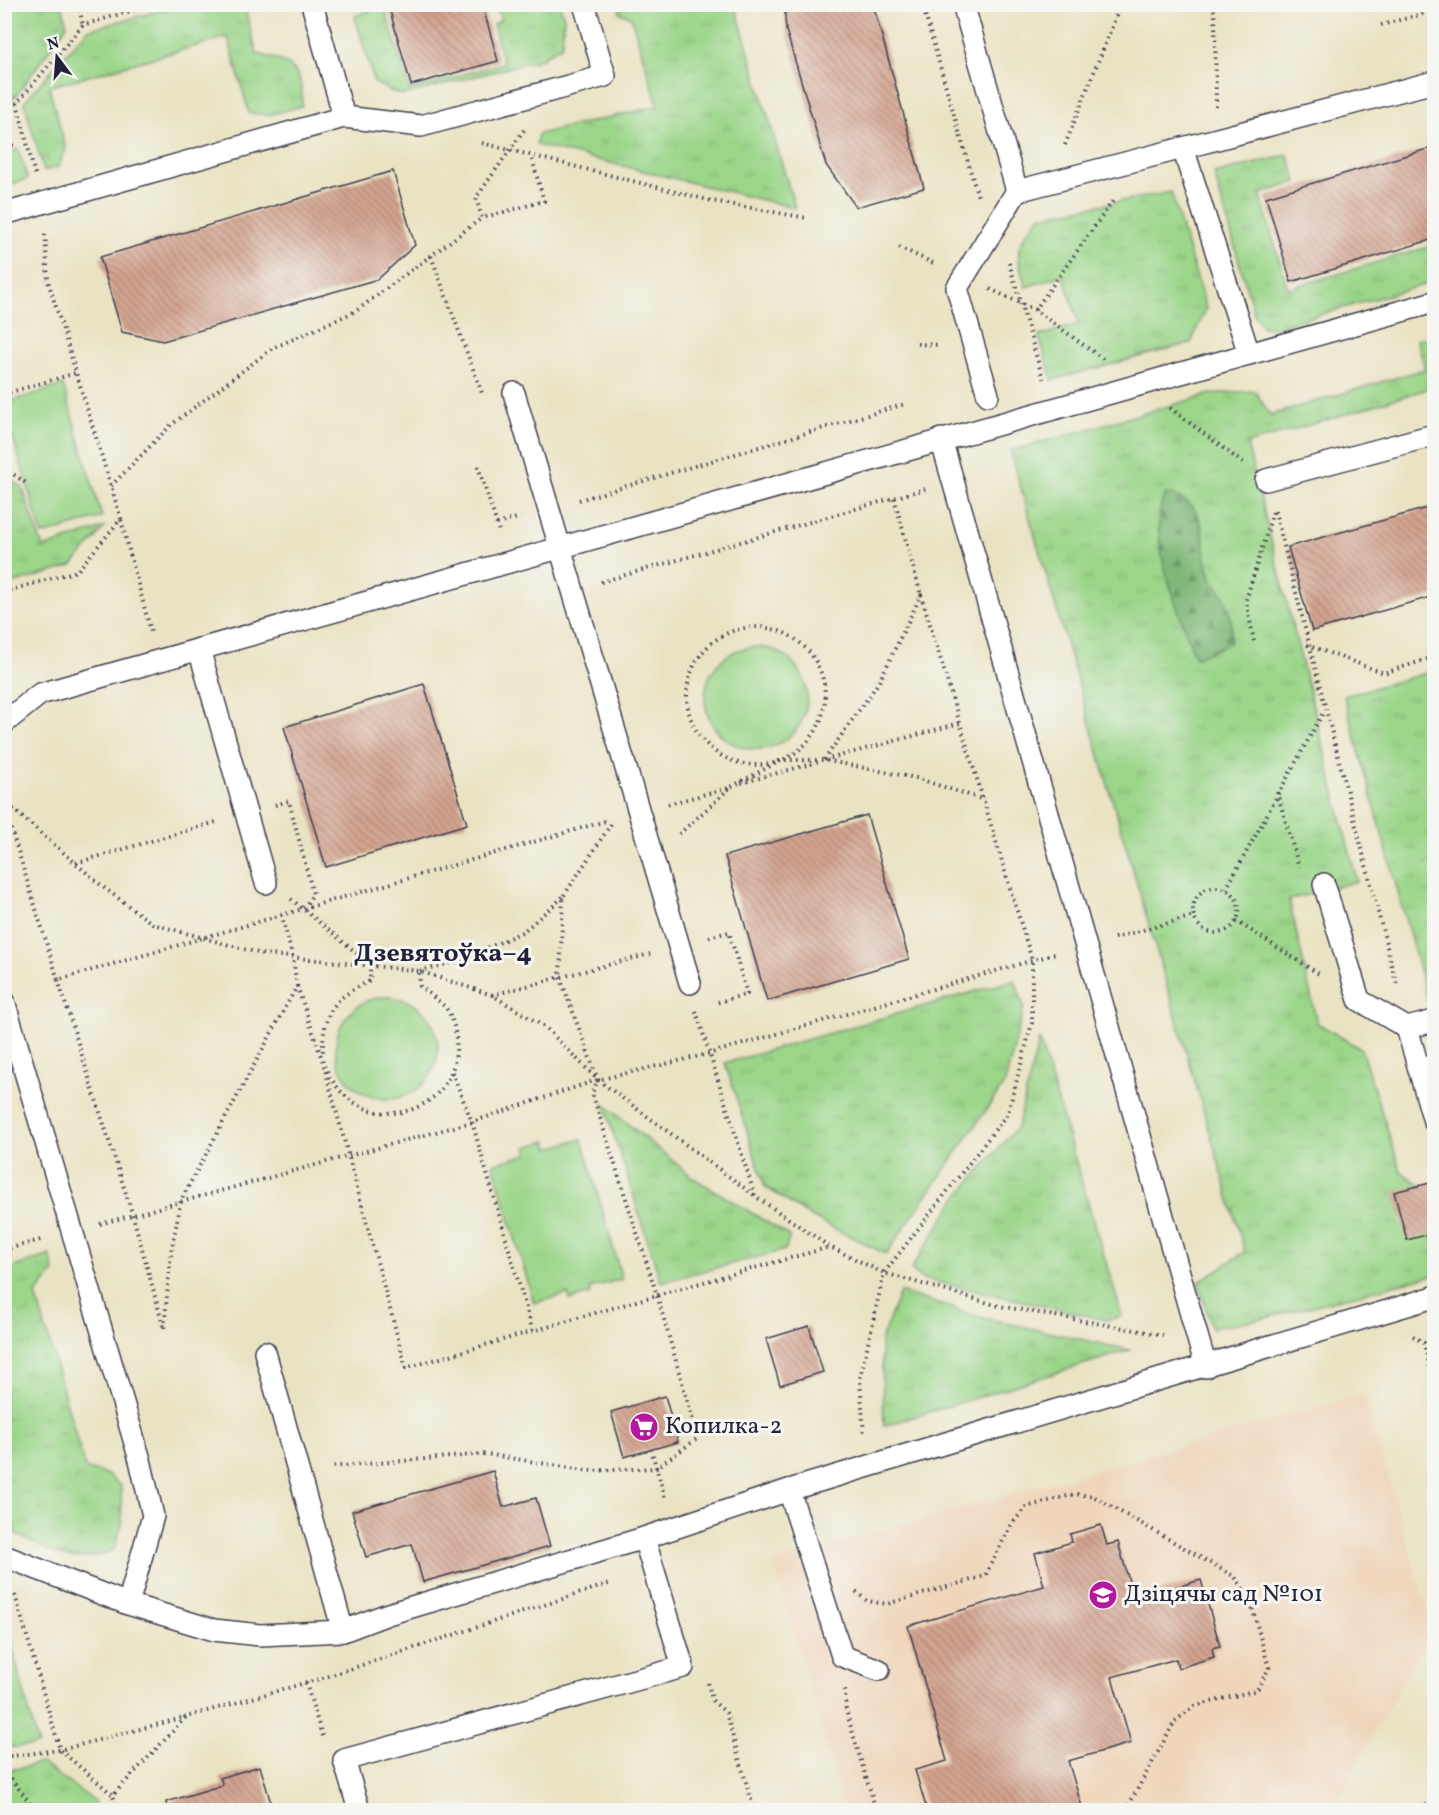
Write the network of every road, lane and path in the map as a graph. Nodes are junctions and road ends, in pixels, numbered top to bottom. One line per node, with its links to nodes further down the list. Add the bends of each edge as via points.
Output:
1 (78, 4): 10 (path)
2 (155, 4): 10 (path)
3 (312, 4): 17 (lane)
4 (585, 4): 13 (lane, via 605,76)
5 (922, 4): 25 (path)
6 (963, 4): 23 (lane)
7 (1121, 4): 22 (path)
8 (1212, 4): 18 (path)
9 (1434, 11): 11 (path)
10 (83, 25): 14 (path)
11 (1381, 25)
12 (1434, 82): 18 (lane)
13 (553, 90): 17 (lane, via 421,126); 27 (path, via 476,198)
14 (17, 103): 15 (path); 24 (path)
15 (4, 106)
16 (4, 115): 19 (path, via 12,145)
17 (344, 117): 24 (lane)
18 (1216, 140): 20 (lane)
19 (4, 147)
20 (1183, 148): 21 (lane); 36 (lane)
21 (1155, 156): 22 (lane); 35 (path, via 1114,198)
22 (1050, 182): 23 (lane)
23 (1017, 190): 29 (lane)
24 (42, 203): 26 (lane); 37 (path, via 48,281)
25 (981, 208)
26 (4, 214)
27 (482, 218): 28 (path, via 544,201 531,155 712,201); 31 (path)
28 (807, 218)
29 (997, 223): 32 (lane); 34 (path)
30 (898, 247): 32 (path)
31 (431, 256): 42 (path); 52 (path, via 356,311 273,348 171,426)
32 (966, 278): 34 (path); 41 (lane, via 957,288)
33 (1434, 302): 36 (lane)
34 (1021, 303): 35 (path); 44 (path)
35 (1035, 310): 38 (path)
36 (1249, 354): 38 (lane)
37 (76, 373): 40 (path); 52 (path)
38 (1138, 385): 44 (lane); 49 (path)
39 (514, 393): 54 (lane)
40 (4, 394)
41 (988, 394)
42 (484, 398)
43 (905, 404): 54 (path)
44 (1052, 409): 46 (lane)
45 (1434, 435): 49 (lane)
46 (941, 439): 50 (lane); 58 (lane)
47 (478, 466): 57 (path)
48 (4, 468): 51 (path)
49 (1266, 480): 55 (path)
50 (953, 482): 53 (path); 117 (lane)
51 (26, 483)
52 (111, 487): 56 (path)
53 (894, 498): 60 (path); 62 (path)
54 (550, 508): 57 (path); 58 (lane)
55 (1275, 511): 64 (path, via 1246,600); 65 (path)
56 (121, 519): 61 (path, via 77,571); 63 (path)
57 (497, 524): 59 (path)
58 (562, 546): 59 (lane); 60 (lane)
59 (509, 562): 66 (lane)
60 (574, 590): 77 (lane)
61 (4, 592)
62 (921, 596): 70 (path); 72 (path, via 879,682)
63 (142, 600)
64 (1254, 641)
65 (1307, 645): 67 (path, via 1384,673); 68 (path)
66 (199, 649): 69 (lane, via 40,694); 78 (lane)
67 (1434, 657)
68 (1324, 710): 74 (path); 102 (path)
69 (4, 723)
70 (960, 723): 72 (path); 75 (path)
71 (782, 760): 71 (path, via 760,765 736,762 716,752 700,736 689,715 687,693 692,670 703,650 721,636 743,627 766,627 788,634 806,647 819,666 825,688 824,711 815,732 801,748); 72 (path); 73 (path)
72 (824, 760): 73 (path); 75 (path, via 916,778)
73 (733, 786): 77 (path); 81 (path, via 682,828)
74 (1277, 792): 82 (path); 85 (path)
75 (984, 800): 90 (path)
76 (4, 801): 80 (path)
77 (638, 812): 81 (lane)
78 (246, 813): 80 (path); 83 (lane); 87 (path, via 289,801 313,894)
79 (614, 818): 86 (path)
80 (76, 863): 89 (path, via 153,924 262,954)
81 (656, 873): 95 (lane)
82 (1302, 877)
83 (266, 883): 87 (path); 89 (path, via 282,916)
84 (1324, 884): 98 (lane)
85 (1226, 889): 88 (path, via 1237,899); 88 (path, via 1212,888 1199,895 1194,916 1203,928 1218,933)
86 (563, 897): 92 (path, via 524,931 462,960); 93 (path)
87 (304, 908): 91 (path)
88 (1236, 921): 98 (path)
89 (293, 958): 91 (path); 96 (path)
90 (1032, 960): 103 (path); 113 (path, via 1032,1023 1008,1113)
91 (370, 964): 92 (path); 104 (path, via 370,981 347,991 331,1008 322,1029)
92 (419, 971): 97 (path); 105 (path, via 420,986 447,1008 455,1029 457,1050)
93 (560, 977): 97 (path); 106 (path)
94 (58, 980): 111 (path, via 133,1216 164,1329)
95 (690, 983)
96 (297, 986): 104 (path); 111 (path)
97 (492, 995): 106 (path, via 546,1027)
98 (1359, 1000): 102 (lane)
99 (4, 1001): 130 (lane, via 140,1460 153,1516)
100 (696, 1009): 103 (path)
101 (1434, 1021): 102 (lane)
102 (1407, 1028): 107 (lane)
103 (708, 1054): 106 (path); 110 (path)
104 (323, 1062): 105 (path, via 337,1090 352,1103 390,1114 409,1111 427,1102 442,1089); 109 (path)
105 (452, 1071): 108 (path)
106 (598, 1080): 108 (path); 110 (path); 114 (path, via 592,1093)
107 (1434, 1121)
108 (472, 1122): 109 (path); 116 (path)
109 (348, 1154): 111 (path); 116 (path, via 406,1368)
110 (755, 1196): 112 (path)
111 (181, 1200)
112 (830, 1247): 113 (path); 114 (path)
113 (884, 1274): 117 (path, via 999,1306); 120 (path, via 860,1379)
114 (657, 1295): 116 (path); 122 (path, via 698,1438)
115 (1434, 1297): 119 (lane)
116 (533, 1332)
117 (1199, 1343): 119 (lane)
118 (266, 1352): 123 (lane)
119 (1206, 1367): 124 (lane)
120 (865, 1444)
121 (651, 1449): 122 (path)
122 (656, 1468): 123 (path, via 589,1470 486,1454); 125 (path)
123 (299, 1469): 131 (lane)
124 (789, 1490): 125 (lane); 132 (lane)
125 (674, 1528): 126 (lane)
126 (644, 1538): 131 (lane); 142 (lane, via 683,1667 344,1760)
127 (4, 1556): 130 (lane)
128 (853, 1590): 145 (path, via 867,1601 887,1604 985,1576 1011,1525 1026,1507 1075,1494 1093,1496 1235,1577 1249,1597 1269,1668 1257,1690 1195,1706 1175,1720)
129 (14, 1593): 136 (path)
130 (128, 1604): 131 (lane, via 214,1630 260,1635)
131 (343, 1631)
132 (842, 1656): 133 (lane); 144 (path, via 846,1711)
133 (879, 1670)
134 (706, 1678): 143 (path, via 712,1700 726,1713)
135 (186, 1717): 136 (path)
136 (60, 1750): 137 (path); 139 (path)
137 (4, 1757)
138 (4, 1769): 141 (path)
139 (113, 1795)
140 (1434, 1803): 146 (path)
141 (35, 1810)
142 (359, 1810)
143 (754, 1810)
144 (876, 1810)
145 (1126, 1810)
146 (1408, 1810)

